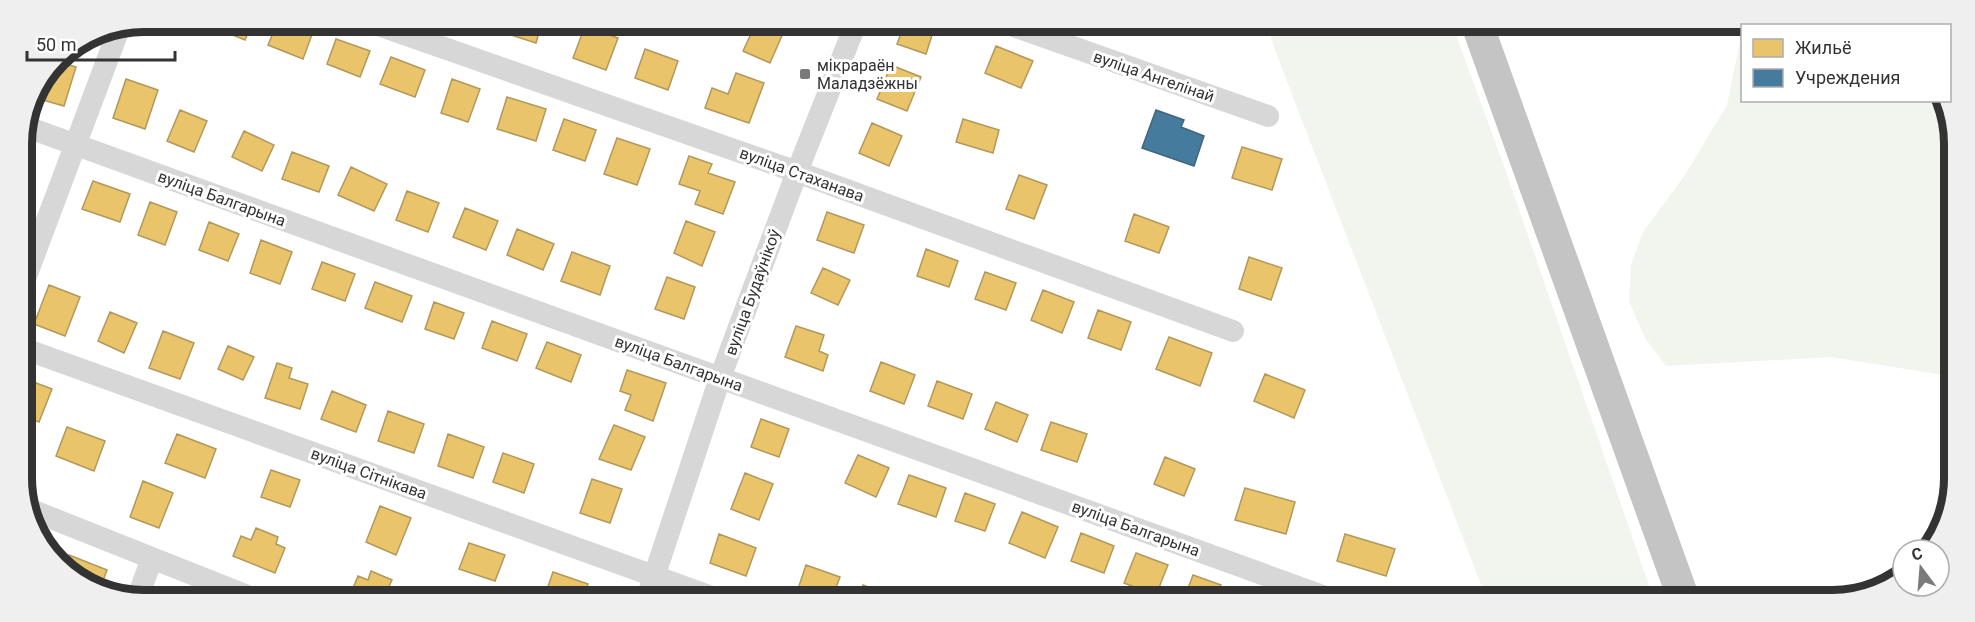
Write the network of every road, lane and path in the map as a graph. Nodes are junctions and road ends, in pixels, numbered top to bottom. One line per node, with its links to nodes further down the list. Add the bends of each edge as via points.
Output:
1 (398, 32): 9 (street, вуліца Стаханава)
2 (852, 32): 9 (street, вуліца Будаўнікоў)
3 (1030, 32): 6 (street, вуліца Ангелінай)
4 (1480, 32): 22 (highway)
5 (117, 35): 8 (street)
6 (1268, 116)
7 (32, 129): 8 (street, вуліца Балгарына)
8 (75, 145): 10 (street); 13 (street, вуліца Балгарына)
9 (797, 172): 11 (street, вуліца Стаханава); 13 (street, вуліца Будаўнікоў)
10 (32, 261)
11 (1233, 331)
12 (32, 352): 16 (street, вуліца Сітнікава)
13 (720, 378): 16 (street, вуліца Будаўнікоў); 21 (street, вуліца Балгарына)
14 (36, 512): 15 (street)
15 (152, 558): 17 (street); 18 (street)
16 (654, 576): 19 (street, вуліца Будаўнікоў); 20 (street, вуліца Сітнікава)
17 (141, 590)
18 (232, 590)
19 (650, 590)
20 (693, 590)
21 (1306, 590)
22 (1680, 590)

